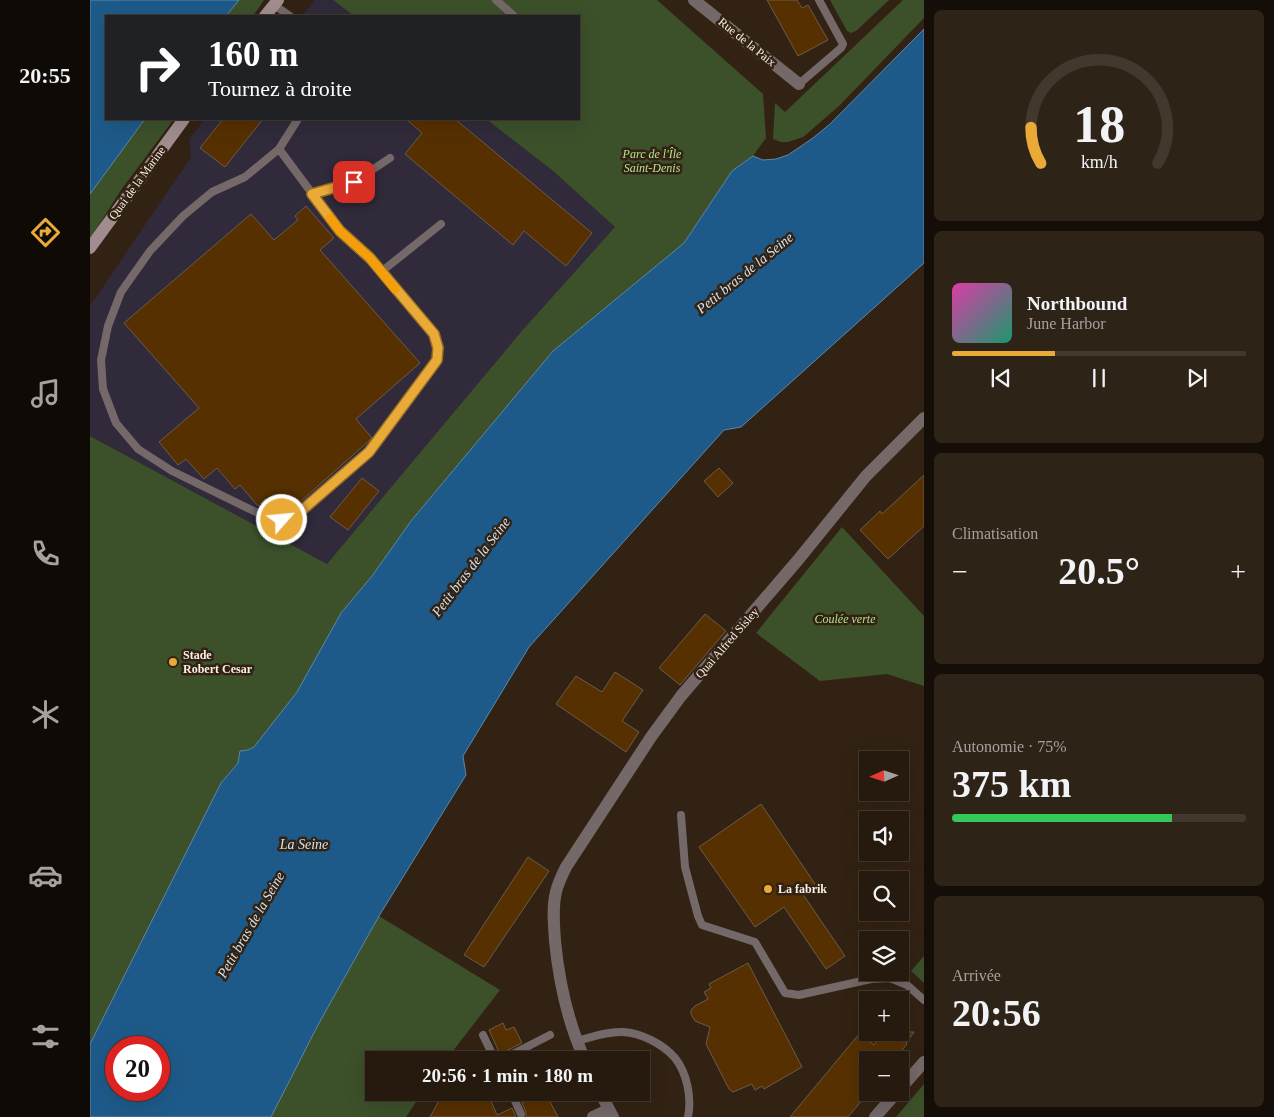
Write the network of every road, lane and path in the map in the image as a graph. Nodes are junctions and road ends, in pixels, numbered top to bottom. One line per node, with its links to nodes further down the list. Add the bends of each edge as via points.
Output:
1 (496, 0): 7 (lane)
2 (694, 0): 8 (street, Rue de la Paix)
3 (819, 0): 8 (lane, via 843,44)
4 (276, 2): 5 (street); 6 (lane)
5 (266, 15)
6 (289, 15)
7 (513, 15)
8 (799, 84)
9 (183, 120): 15 (street, Quai de la Marine)
10 (297, 120): 11 (lane)
11 (279, 149): 13 (lane); 16 (lane, via 245,177 212,192 183,216 150,251 121,292 108,326 101,360 103,389 116,423 138,450 172,471 270,519 293,518 369,452 437,360 434,334)
12 (390, 158): 13 (lane, via 354,182)
13 (312, 194): 16 (lane, via 340,231)
14 (441, 224): 16 (lane)
15 (90, 248)
16 (381, 272)
17 (924, 418): 22 (street, Quai Alfred Sisley, via 866,476 681,696 566,867 556,889 554,929 560,980)
18 (681, 815): 19 (lane, via 685,867 702,925 756,942 785,993 799,995 871,979 890,978 907,985)
19 (924, 1000)
20 (482, 1035): 23 (lane)
21 (550, 1035): 24 (lane)
22 (577, 1041): 25 (street); 34 (lane, via 624,1032 658,1043 674,1058 687,1084 690,1096)
23 (490, 1051)
24 (519, 1051)
25 (582, 1051)
26 (924, 1062): 27 (street)
27 (909, 1079)
28 (515, 1101): 32 (lane)
29 (604, 1101): 31 (street)
30 (889, 1101): 35 (street)
31 (610, 1113): 33 (street)
32 (521, 1114)
33 (593, 1117)
34 (688, 1117)
35 (875, 1117)

